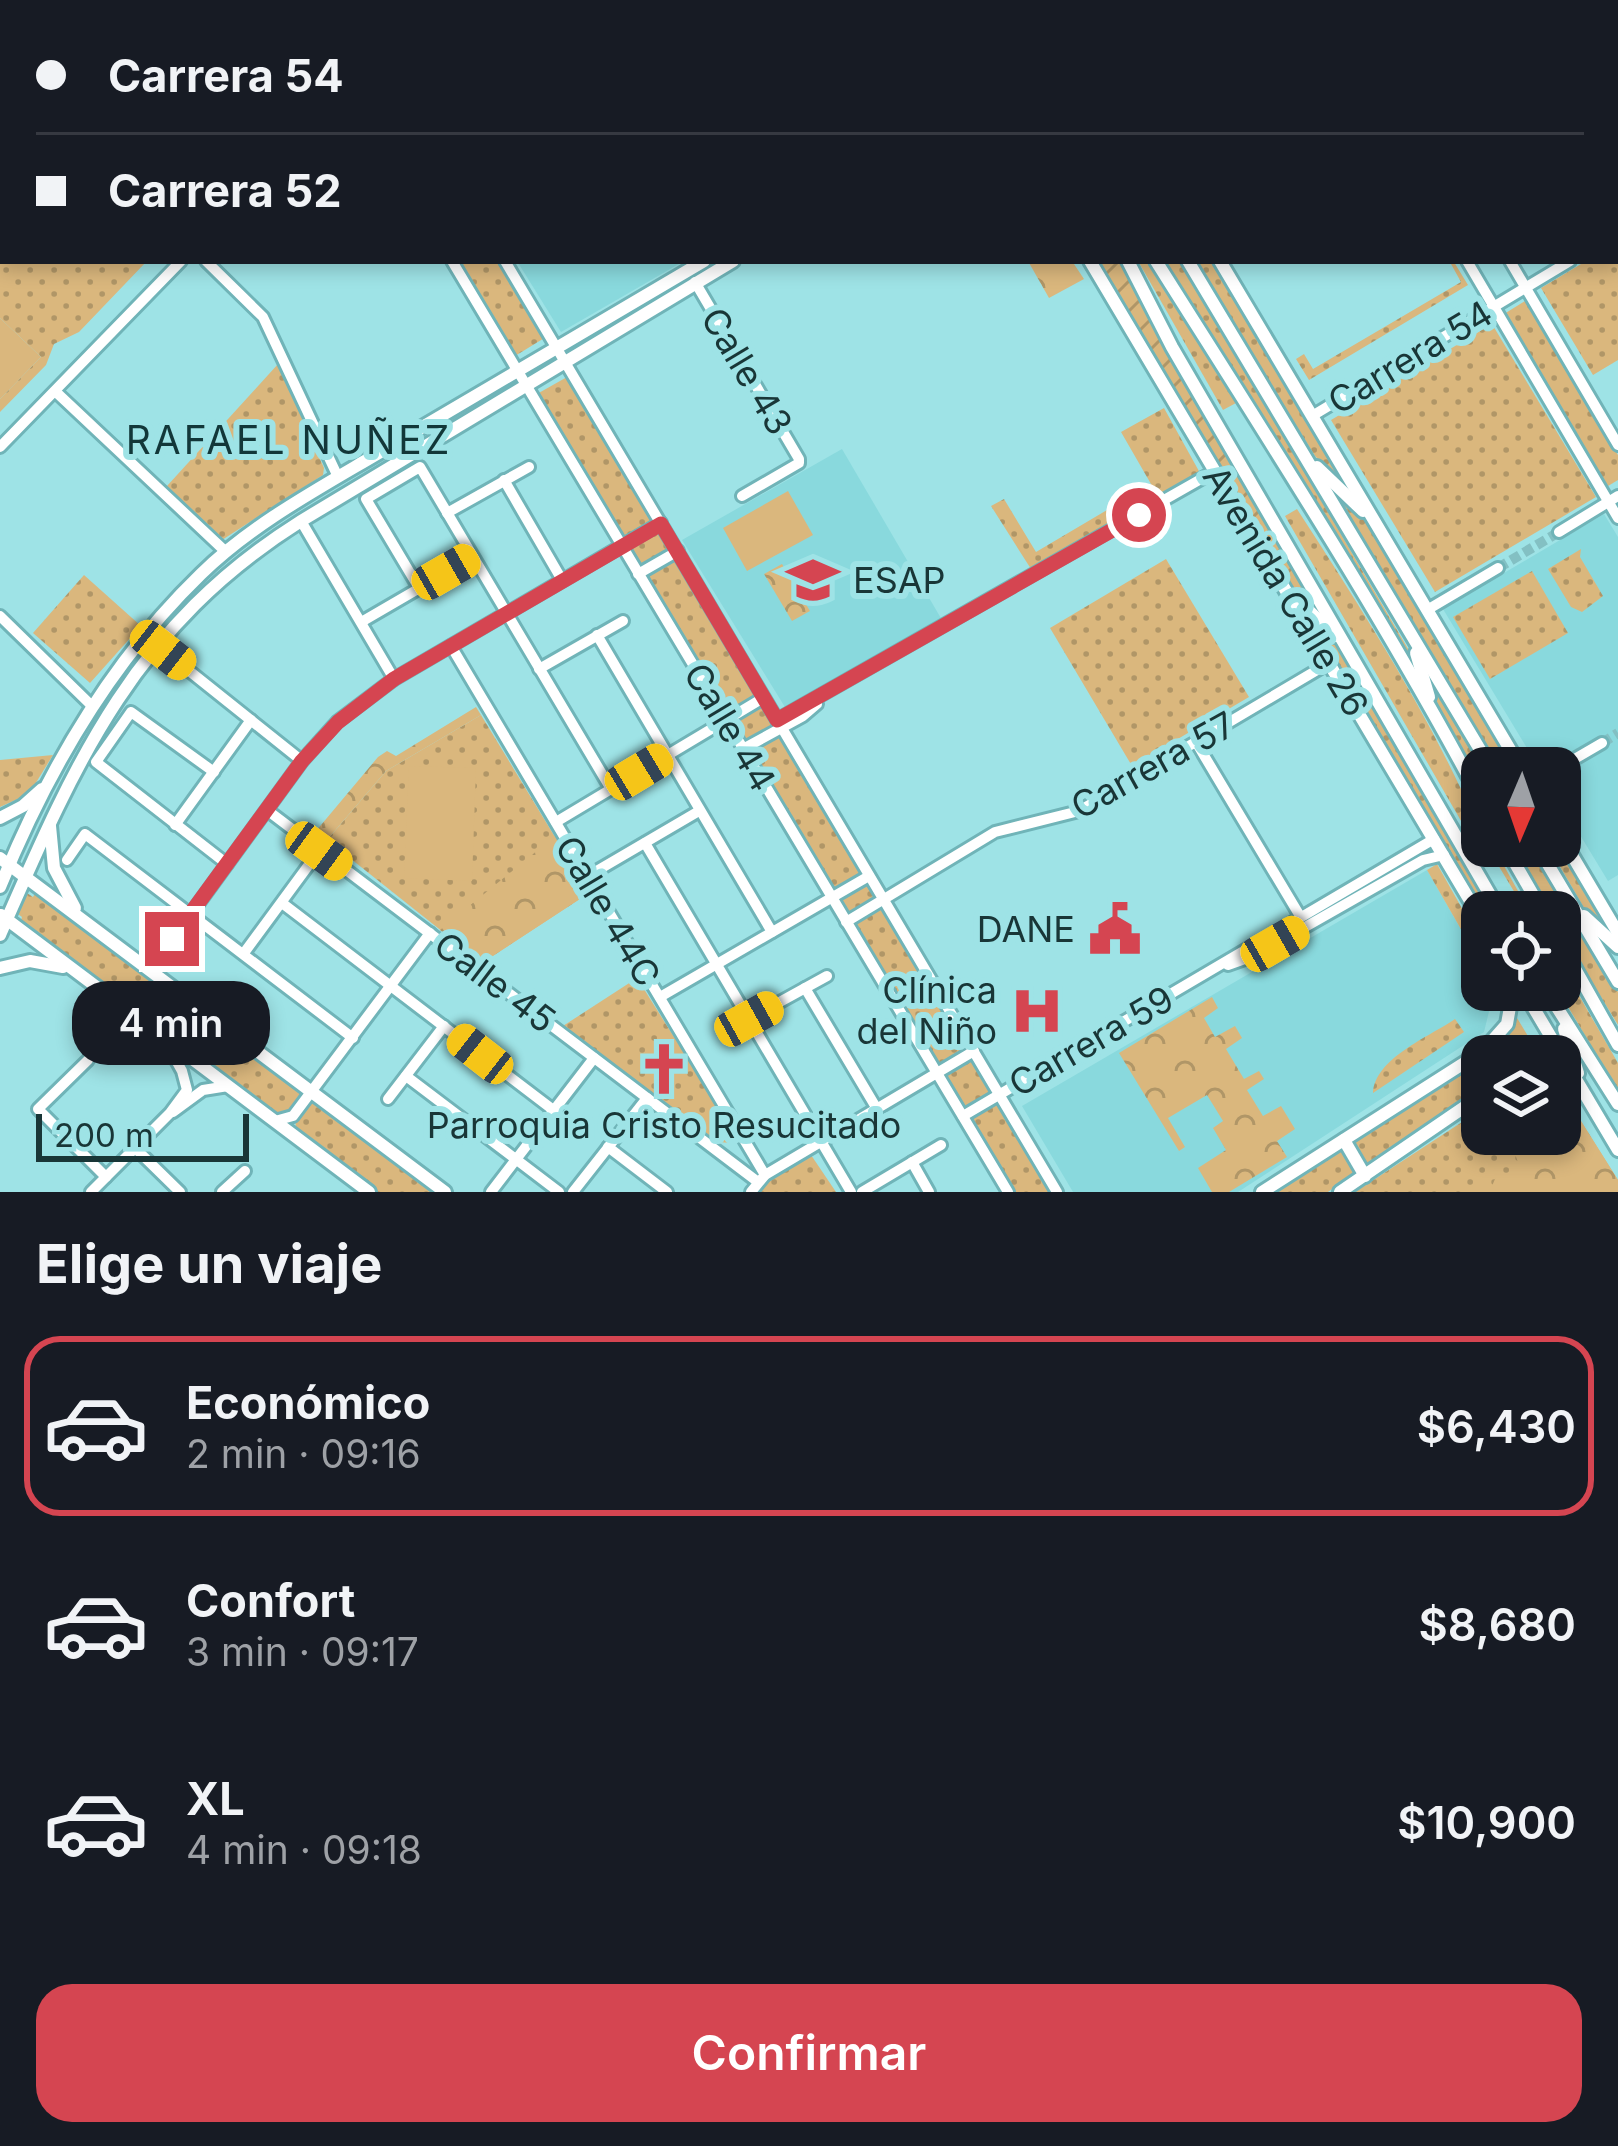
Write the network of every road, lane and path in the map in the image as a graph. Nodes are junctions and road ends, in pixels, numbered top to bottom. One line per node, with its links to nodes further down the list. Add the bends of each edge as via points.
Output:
1 (179, 264): 22 (street)
2 (214, 264): 29 (street, via 271,332)
3 (454, 264): 20 (street, Calle 44)
4 (507, 264): 18 (street, Calle 44)
5 (699, 264): 18 (main road)
6 (728, 264): 15 (main road)
7 (1092, 264): 28 (main road, Avenida Calle 26)
8 (1130, 264): 57 (main road, Avenida Calle 26)
9 (1158, 264): 65 (main road, Avenida Calle 26)
10 (1190, 264): 24 (main road)
11 (1222, 264): 23 (main road)
12 (1469, 264): 17 (street)
13 (1512, 264): 16 (street)
14 (1565, 264): 16 (street, Carrera 54)
15 (695, 282): 19 (main road); 31 (street, Calle 43, via 799,459)
16 (1526, 289): 17 (street, Carrera 54); 25 (street)
17 (1495, 307): 23 (street, Carrera 54); 32 (street)
18 (556, 347): 19 (street, Calle 44); 20 (main road)
19 (565, 362): 21 (main road); 37 (street, Calle 44)
20 (517, 371): 21 (street, Calle 44); 29 (main road)
21 (526, 386): 35 (main road); 39 (street, Calle 44)
22 (56, 392): 26 (street); 41 (street)
23 (1312, 416): 36 (main road)
24 (1296, 444): 36 (main road); 53 (main road)
25 (1618, 445)
26 (0, 447)
27 (529, 467): 30 (street)
28 (1215, 470): 46 (main road, Avenida Calle 26); 66 (street)
29 (338, 477): 41 (main road)
30 (504, 481): 33 (street); 45 (street)
31 (742, 496)
32 (1613, 499): 34 (street); 38 (street)
33 (447, 513): 42 (street); 47 (street, via 420,467 366,499)
34 (1618, 518)
35 (301, 521): 51 (street); 55 (main road, via 242,560)
36 (1375, 523): 48 (main road)
37 (661, 524): 39 (street); 40 (street, Calle 44)
38 (1559, 532)
39 (621, 546): 44 (street, Calle 44); 45 (street)
40 (677, 551): 44 (street); 61 (street, Calle 44)
41 (226, 552): 62 (main road, via 149,630)
42 (472, 557): 47 (street); 49 (street)
43 (1498, 568): 48 (street)
44 (638, 574): 64 (street, Calle 44)
45 (562, 580): 49 (street)
46 (1284, 586): 57 (main road); 58 (main road, Avenida Calle 26)
47 (419, 588): 51 (street)
48 (1427, 610): 70 (main road)
49 (506, 613): 56 (street); 59 (street)
50 (0, 616): 62 (street)
51 (363, 621): 60 (street)
52 (623, 621): 54 (street)
53 (1408, 633): 65 (main road); 69 (main road)
54 (597, 635): 59 (street); 73 (street)
55 (158, 646): 63 (street); 82 (main road, via 91,739)
56 (451, 646): 60 (street); 83 (street, Calle 44C)
57 (1352, 655): 98 (main road, Avenida Calle 26)
58 (1329, 664): 67 (street, Carrera 57); 85 (main road, Avenida Calle 26)
59 (539, 669): 78 (street)
60 (394, 679): 74 (street)
61 (764, 698): 64 (street); 66 (street, Calle 44)
62 (92, 705): 77 (main road)
63 (251, 720): 74 (street); 76 (street)
64 (726, 721): 71 (street, Calle 44); 73 (street)
65 (1437, 721): 75 (main road, Avenida Calle 26)
66 (779, 724): 71 (street); 94 (street, Calle 44)
67 (1196, 742): 100 (street, Carrera 57, via 1079,811 995,832); 104 (street)
68 (1602, 742): 72 (street)
69 (1478, 747)
70 (1509, 747)
71 (743, 749): 99 (street, Calle 44)
72 (1581, 755)
73 (667, 756): 78 (street); 80 (street)
74 (302, 761): 79 (street)
75 (1461, 764)
76 (214, 772): 84 (street); 84 (street, via 131,712 96,762)
77 (47, 784): 81 (main road); 90 (main road)
78 (611, 789): 83 (street)
79 (267, 811): 87 (street, Calle 45); 91 (street)
80 (699, 811): 86 (street); 109 (street)
81 (0, 818)
82 (50, 821): 95 (main road); 106 (main road, via 54,868)
83 (556, 822): 93 (street, Calle 44C)
84 (176, 825): 91 (street)
85 (1434, 839): 88 (main road, Avenida Calle 26); 104 (street, Carrera 59)
86 (646, 843): 93 (street); 115 (street)
87 (319, 851): 101 (street); 110 (street, Calle 45)
88 (1444, 855): 97 (main road, Avenida Calle 26); 116 (street, Carrera 59)
89 (67, 860): 103 (street, via 85,834)
90 (4, 861): 95 (main road); 96 (main road)
91 (227, 864): 103 (street)
92 (1579, 867): 111 (main road)
93 (587, 876): 125 (street, Calle 44C)
94 (869, 876): 99 (street); 100 (street, Calle 44)
95 (26, 877): 105 (main road); 106 (main road)
96 (0, 887)
97 (1465, 891)
98 (1488, 891)
99 (832, 898): 108 (street, Calle 44); 109 (street)
100 (883, 899): 108 (street, Carrera 57); 134 (street, Calle 44)
101 (281, 903): 114 (street); 123 (street)
102 (1581, 912): 113 (main road)
103 (190, 914): 114 (street); 119 (street)
104 (1300, 916): 116 (street, Carrera 59)
105 (3, 917): 112 (main road); 118 (main road)
106 (83, 919): 119 (main road)
107 (1581, 919): 122 (main road)
108 (846, 922): 137 (street, Calle 44)
109 (772, 932): 115 (street)
110 (430, 933): 123 (street); 135 (street, Calle 45)
111 (1618, 933)
112 (0, 935)
113 (1618, 947)
114 (244, 953): 132 (street)
115 (717, 964): 125 (street); 129 (street)
116 (1219, 967): 143 (street, Carrera 59)
117 (0, 968): 118 (main road, via 30,962)
118 (73, 970): 131 (main road)
119 (150, 970): 141 (main road)
120 (827, 976): 124 (street)
121 (1581, 980): 133 (main road)
122 (1618, 982)
123 (393, 986): 130 (street); 132 (street)
124 (805, 988): 129 (street); 148 (street)
125 (660, 997): 153 (street, Calle 44C)
126 (1511, 1011): 154 (main road, via 1496,1039)
127 (1536, 1011): 142 (main road)
128 (1559, 1011): 142 (main road); 146 (main road)
129 (749, 1019): 155 (street)
130 (444, 1026): 138 (street); 147 (street)
131 (161, 1035): 139 (main road); 150 (street, via 187,1082)
132 (353, 1039): 141 (street)
133 (1618, 1046)
134 (974, 1051): 137 (street); 143 (street, Calle 44)
135 (594, 1058): 144 (street, Calle 45); 147 (street)
136 (88, 1060): 165 (street, via 38,1109)
137 (937, 1072): 148 (street); 151 (street, Calle 44)
138 (406, 1076): 145 (street); 161 (street)
139 (228, 1085): 150 (street, via 203,1090); 152 (main road)
140 (1581, 1090): 142 (main road)
141 (312, 1092): 152 (street, via 293,1116); 171 (main road)
142 (1584, 1092): 159 (main road)
143 (999, 1095): 151 (street, Carrera 59); 180 (street, Calle 44)
144 (646, 1098): 157 (street); 160 (street, Calle 45)
145 (388, 1099)
146 (1618, 1104)
147 (552, 1109): 161 (street)
148 (878, 1109): 155 (street)
149 (1461, 1110): 164 (main road)
150 (170, 1113): 158 (street)
151 (963, 1116): 179 (street, Calle 44)
152 (275, 1121): 170 (main road)
153 (744, 1137): 160 (street); 166 (street, Calle 44C)
154 (1344, 1140): 164 (main road); 181 (main road)
155 (820, 1142): 166 (street); 176 (street)
156 (941, 1145): 162 (street)
157 (608, 1147): 174 (street); 175 (street)
158 (135, 1148): 165 (street); 168 (street)
159 (1618, 1150)
160 (723, 1154): 166 (street, Calle 45)
161 (516, 1159): 172 (street); 173 (street)
162 (912, 1162): 177 (street); 178 (street)
163 (245, 1171): 169 (street)
164 (1365, 1176): 182 (main road)
165 (106, 1177): 167 (street)
166 (758, 1183)
167 (91, 1192)
168 (180, 1192)
169 (222, 1192)
170 (369, 1192)
171 (445, 1192)
172 (491, 1192)
173 (559, 1192)
174 (573, 1192)
175 (667, 1192)
176 (851, 1192)
177 (862, 1192)
178 (929, 1192)
179 (1008, 1192)
180 (1057, 1192)
181 (1262, 1192)
182 (1340, 1192)

